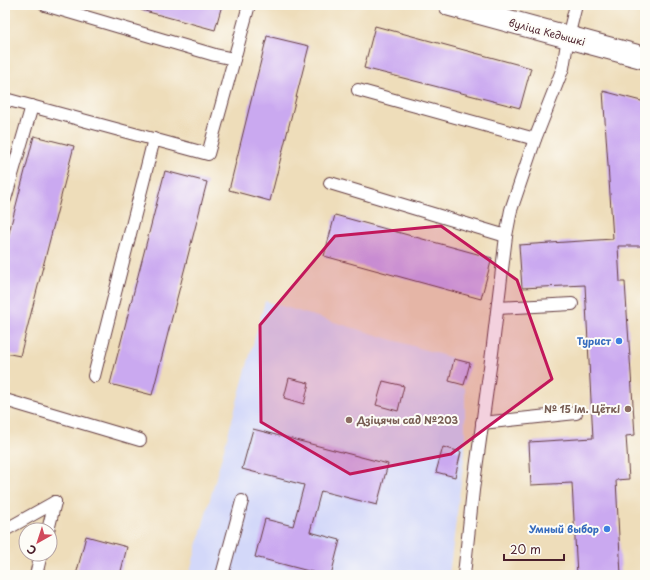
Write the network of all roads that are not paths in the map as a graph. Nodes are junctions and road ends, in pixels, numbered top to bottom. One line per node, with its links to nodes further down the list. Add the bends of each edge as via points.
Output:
1 (45, 5): 7 (lane)
2 (249, 5): 7 (lane)
3 (450, 5): 5 (street, вуліца Кедышкі)
4 (576, 5): 5 (lane)
5 (568, 37): 6 (street, вуліца Кедышкі); 12 (lane, via 562,68)
6 (645, 58)
7 (234, 59): 11 (lane, via 208,154)
8 (358, 90): 12 (lane)
9 (5, 99): 10 (lane)
10 (32, 106): 11 (lane); 14 (lane)
11 (154, 139): 18 (lane)
12 (535, 139): 15 (lane, via 511,210)
13 (330, 183): 15 (lane)
14 (5, 199)
15 (506, 236): 17 (lane)
16 (572, 304): 17 (lane)
17 (498, 308): 21 (lane)
18 (94, 376)
19 (5, 400): 22 (lane)
20 (576, 413): 21 (lane)
21 (482, 423): 31 (lane, via 472,490)
22 (140, 440)
23 (242, 501): 30 (lane)
24 (19, 522): 25 (lane, via 55,502)
25 (50, 522)
26 (18, 523): 27 (lane)
27 (5, 530)
28 (39, 562): 29 (lane)
29 (36, 575)
30 (222, 575)
31 (464, 575)

